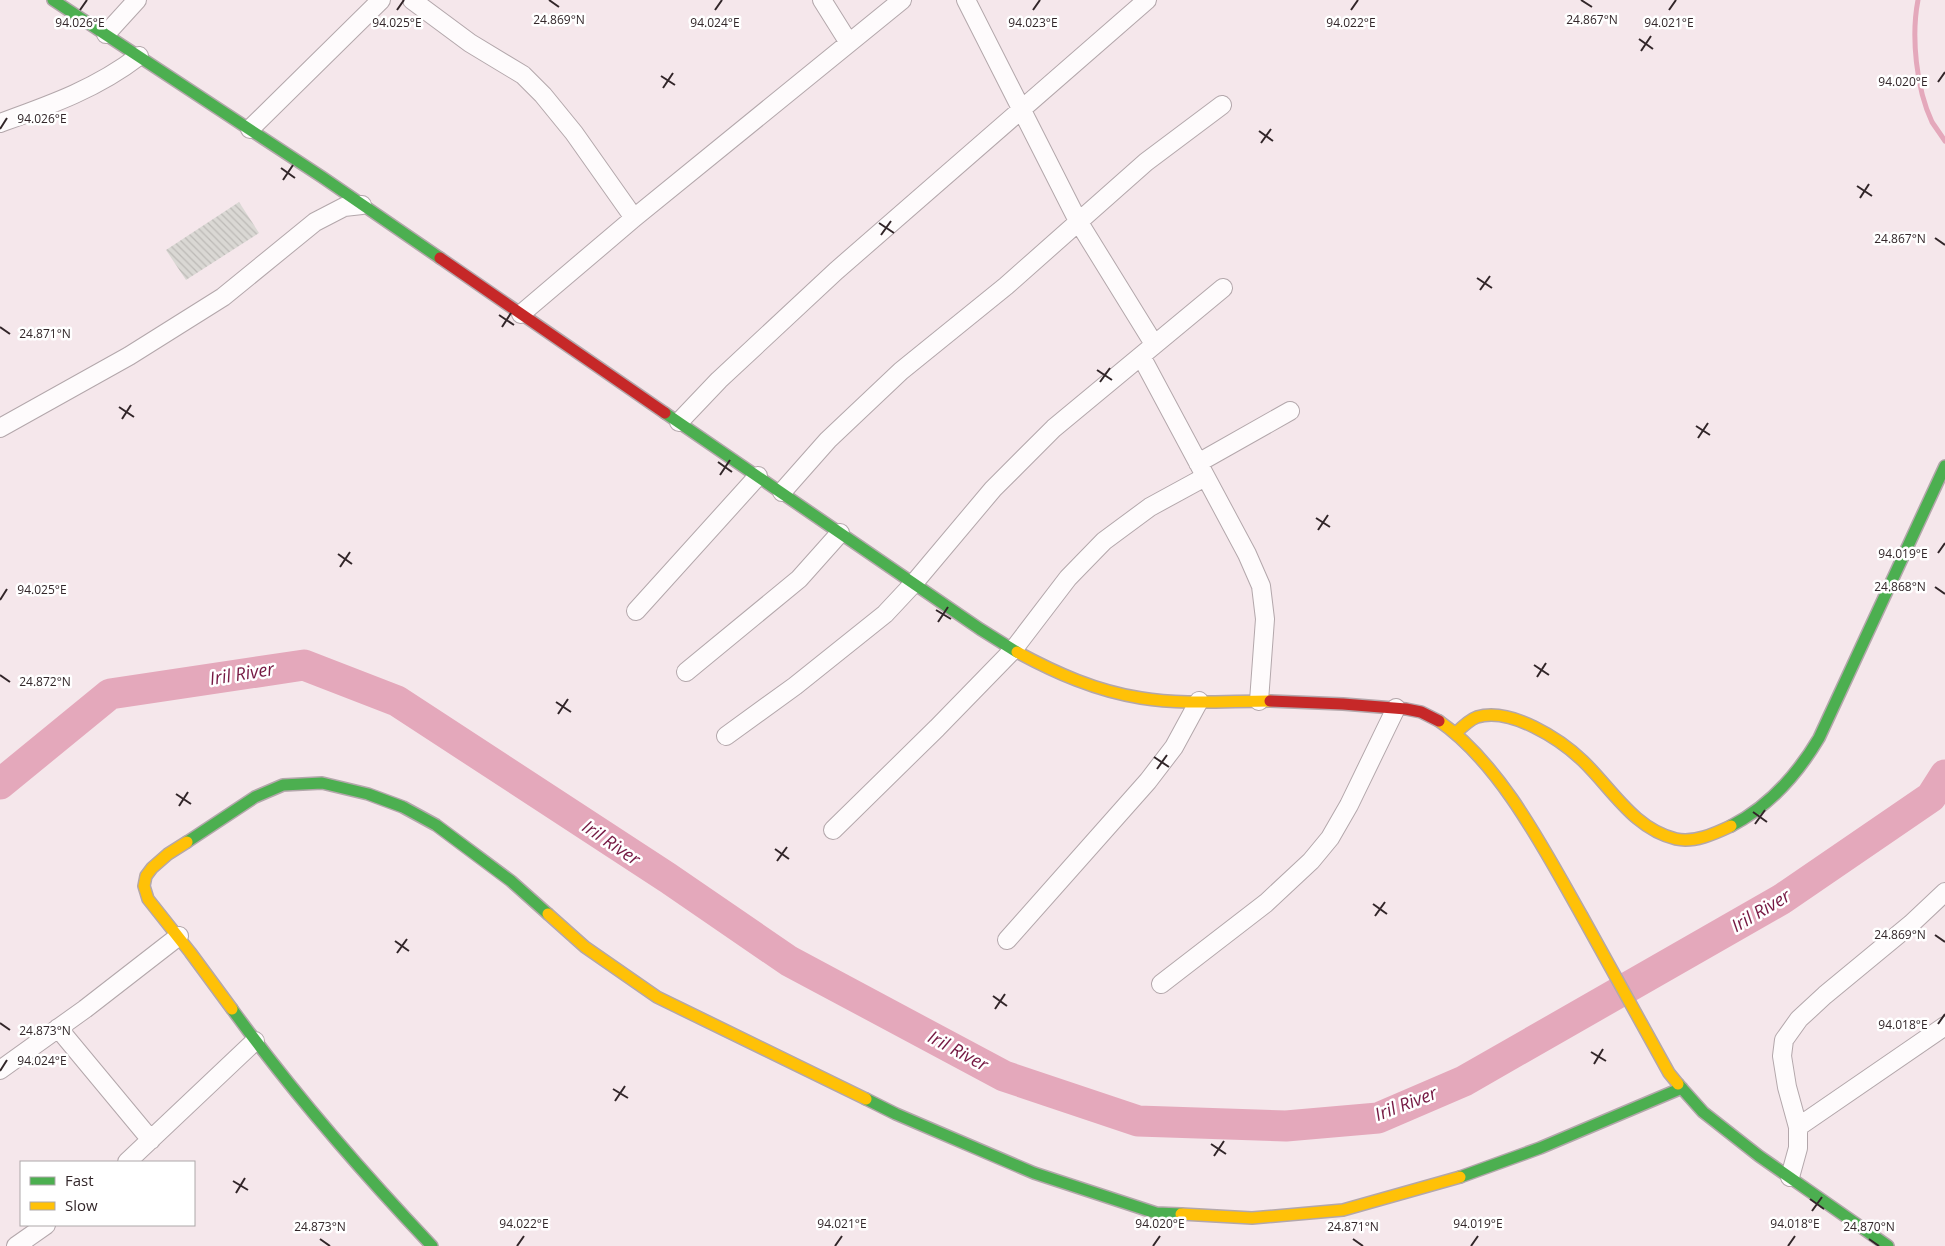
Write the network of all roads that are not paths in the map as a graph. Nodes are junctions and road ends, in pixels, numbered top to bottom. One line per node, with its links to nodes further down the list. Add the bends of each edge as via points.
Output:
1 (53, 0): 9 (main road)
2 (137, 0): 9 (street)
3 (381, 0): 15 (street)
4 (412, 0): 17 (street, via 470,43 523,75 574,133)
5 (822, 0): 10 (street)
6 (902, 0): 10 (street)
7 (966, 0): 13 (street)
8 (1146, 0): 13 (street)
9 (106, 34): 11 (main road)
10 (849, 43): 17 (street)
11 (139, 56): 14 (street, via 112,76 70,98); 15 (main road)
12 (1222, 106): 18 (street, via 1146,162)
13 (1021, 108): 18 (street); 24 (street, via 836,271 719,380)
14 (0, 123)
15 (250, 130): 16 (main road)
16 (362, 205): 20 (main road); 25 (street, via 344,206 315,222 223,297 129,356)
17 (634, 218): 20 (street)
18 (1078, 221): 21 (street); 29 (street, via 1006,286 901,371 828,440)
19 (1223, 288): 21 (street)
20 (521, 314): 24 (main road)
21 (1154, 344): 22 (street)
22 (1140, 356): 27 (street); 31 (street, via 1054,428 1006,476)
23 (1290, 411): 27 (street)
24 (680, 422): 28 (main road)
25 (0, 428)
26 (1945, 466): 38 (main road, via 1831,714 1806,758 1767,805 1719,832 1693,839 1667,837 1617,801 1583,761 1560,744 1510,717 1477,717)
27 (1201, 470): 33 (street, via 1104,541 1068,578); 36 (street, via 1261,586 1265,619)
28 (758, 476): 29 (main road); 32 (street)
29 (782, 492): 30 (main road)
30 (840, 533): 31 (main road); 34 (street, via 799,579)
31 (914, 583): 33 (main road); 39 (street, via 885,614)
32 (636, 611)
33 (1013, 650): 35 (main road, via 1057,674 1130,697); 40 (street)
34 (686, 672)
35 (1199, 701): 36 (main road); 43 (street, via 1174,747 1148,780)
36 (1259, 701): 37 (main road)
37 (1396, 708): 38 (main road, via 1421,712); 44 (street, via 1349,805 1330,838 1311,861 1266,903)
38 (1456, 733): 49 (main road, via 1515,803 1669,1073)
39 (726, 736)
40 (834, 830)
41 (1945, 892): 50 (street, via 1825,995 1799,1019 1784,1040 1782,1056)
42 (179, 936): 46 (street); 47 (main road); 49 (main road, via 148,899 144,886 152,868 168,854 255,797 283,785 322,783 368,794 403,807 436,825 511,882 585,947 657,997 896,1114 1034,1173 1156,1213 1252,1218 1343,1210 1481,1170)
43 (1007, 940)
44 (1161, 984)
45 (1945, 1026): 50 (street)
46 (58, 1028): 48 (street); 51 (street)
47 (255, 1041): 51 (street); 57 (main road, via 310,1111)
48 (0, 1070)
49 (1682, 1088): 53 (main road, via 1703,1112)
50 (1798, 1127): 53 (street, via 1798,1148)
51 (151, 1140): 52 (street)
52 (128, 1161)
53 (1790, 1177): 55 (main road)
54 (45, 1226): 56 (street)
55 (1873, 1235): 58 (street); 59 (main road)
56 (16, 1246)
57 (432, 1246)
58 (1859, 1246)
59 (1888, 1246)

